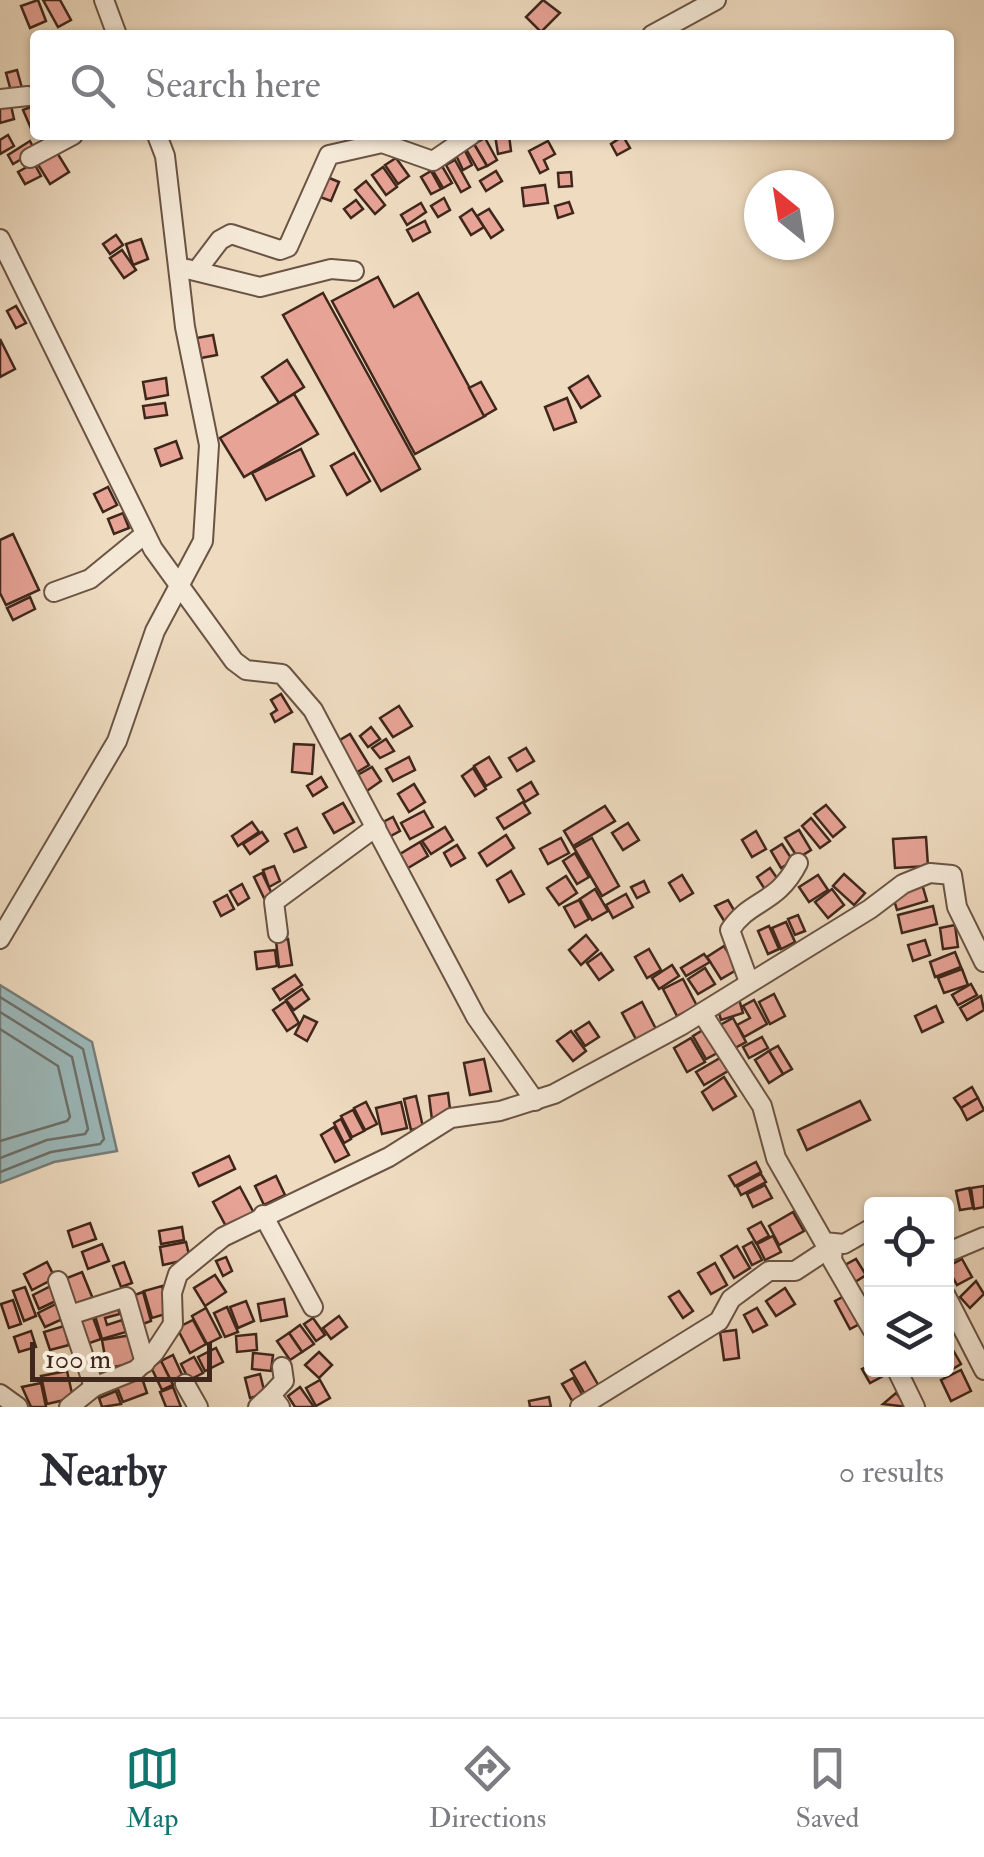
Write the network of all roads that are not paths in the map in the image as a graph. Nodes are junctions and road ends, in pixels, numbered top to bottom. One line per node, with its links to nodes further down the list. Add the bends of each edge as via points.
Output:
1 (104, 0): 3 (street)
2 (716, 0): 4 (street)
3 (115, 30)
4 (661, 30)
5 (28, 96): 6 (street)
6 (0, 99)
7 (64, 140): 10 (street)
8 (159, 140): 12 (street)
9 (465, 140): 13 (street, via 437,161 387,143 332,154 288,247 231,234)
10 (30, 158)
11 (0, 239): 15 (street)
12 (176, 269): 13 (street); 16 (street, via 209,445 203,542)
13 (198, 269): 14 (street, via 260,288 330,269)
14 (354, 271)
15 (145, 534): 16 (street); 17 (street, via 90,578)
16 (178, 588): 18 (street, via 240,666 282,674 293,683); 21 (street, via 146,650 117,741)
17 (54, 592)
18 (376, 827): 20 (street, via 274,902); 25 (street, via 476,1017)
19 (798, 863): 23 (street, via 785,889 730,930)
20 (278, 933)
21 (0, 938)
22 (984, 962): 23 (street, via 958,907 952,875 930,873)
23 (749, 982): 24 (street)
24 (702, 1013): 25 (street); 29 (street, via 762,1106 776,1158 824,1242)
25 (535, 1101): 26 (street, via 451,1118 389,1157)
26 (262, 1215): 32 (street); 36 (street, via 178,1274 172,1324)
27 (864, 1232): 29 (street)
28 (984, 1237): 30 (street)
29 (834, 1246): 35 (street, via 832,1260); 47 (street, via 795,1271 769,1271 731,1298 719,1321)
30 (954, 1250)
31 (58, 1281): 34 (street)
32 (313, 1308)
33 (954, 1312): 38 (street)
34 (70, 1315): 36 (street, via 126,1297); 41 (street)
35 (864, 1316)
36 (145, 1362): 41 (street)
37 (282, 1366): 43 (street, via 284,1382)
38 (984, 1370)
39 (901, 1377): 48 (street)
40 (185, 1384): 46 (street)
41 (94, 1386): 45 (street)
42 (0, 1394): 44 (street)
43 (270, 1403)
44 (18, 1407)
45 (68, 1407)
46 (198, 1407)
47 (580, 1407)
48 (915, 1407)

